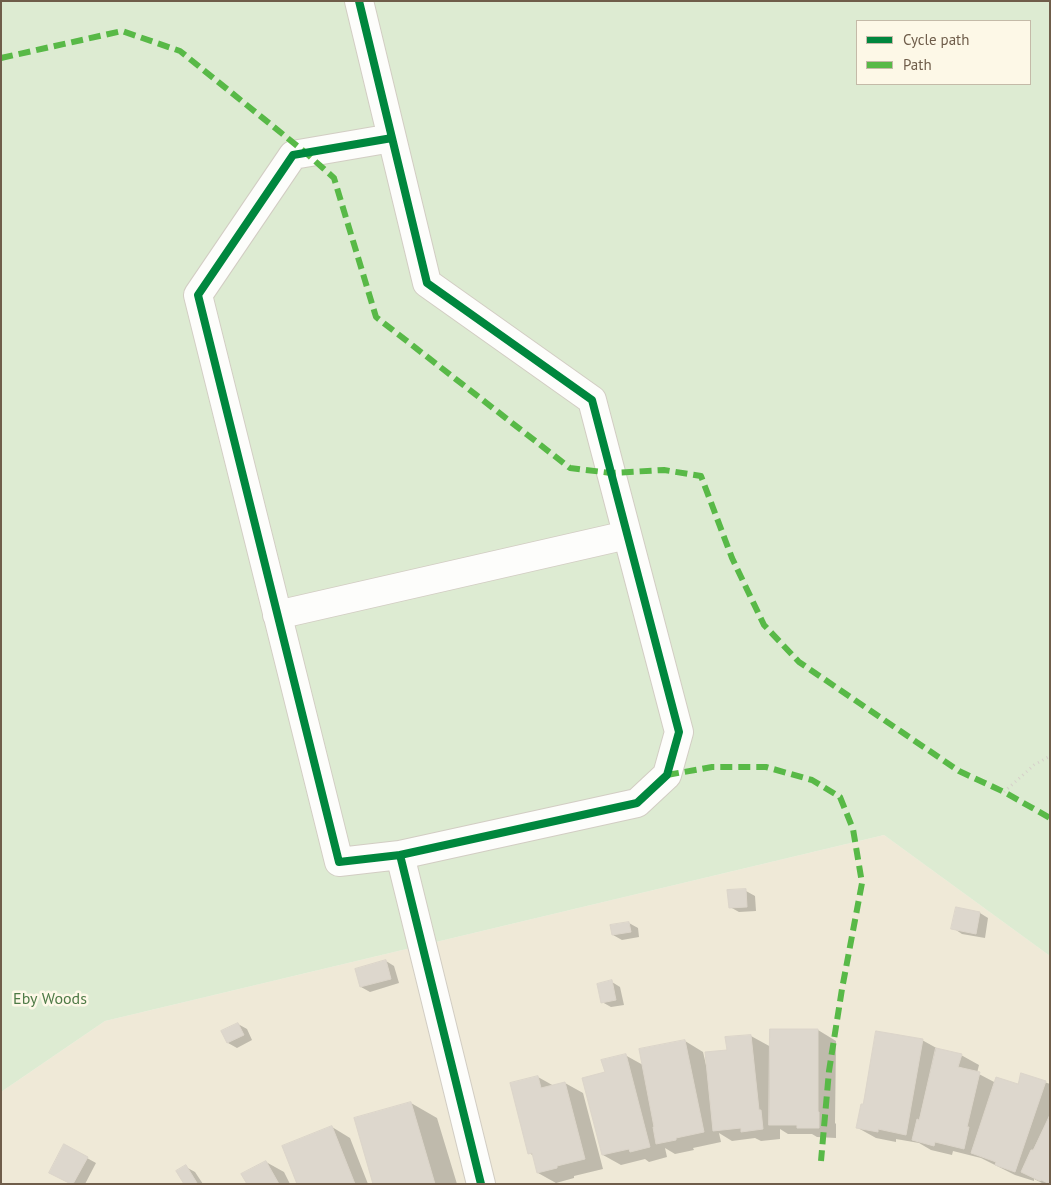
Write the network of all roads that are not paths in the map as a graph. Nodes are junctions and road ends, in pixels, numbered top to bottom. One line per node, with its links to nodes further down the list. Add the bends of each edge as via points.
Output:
1 (359, 1): 2 (street)
2 (392, 138): 3 (street, via 427,283 592,400); 4 (street, via 293,155 198,295)
3 (627, 535): 4 (street); 5 (street, via 679,732 667,775 637,803)
4 (278, 615): 5 (street, via 339,862)
5 (400, 855): 6 (street)
6 (481, 1184)

